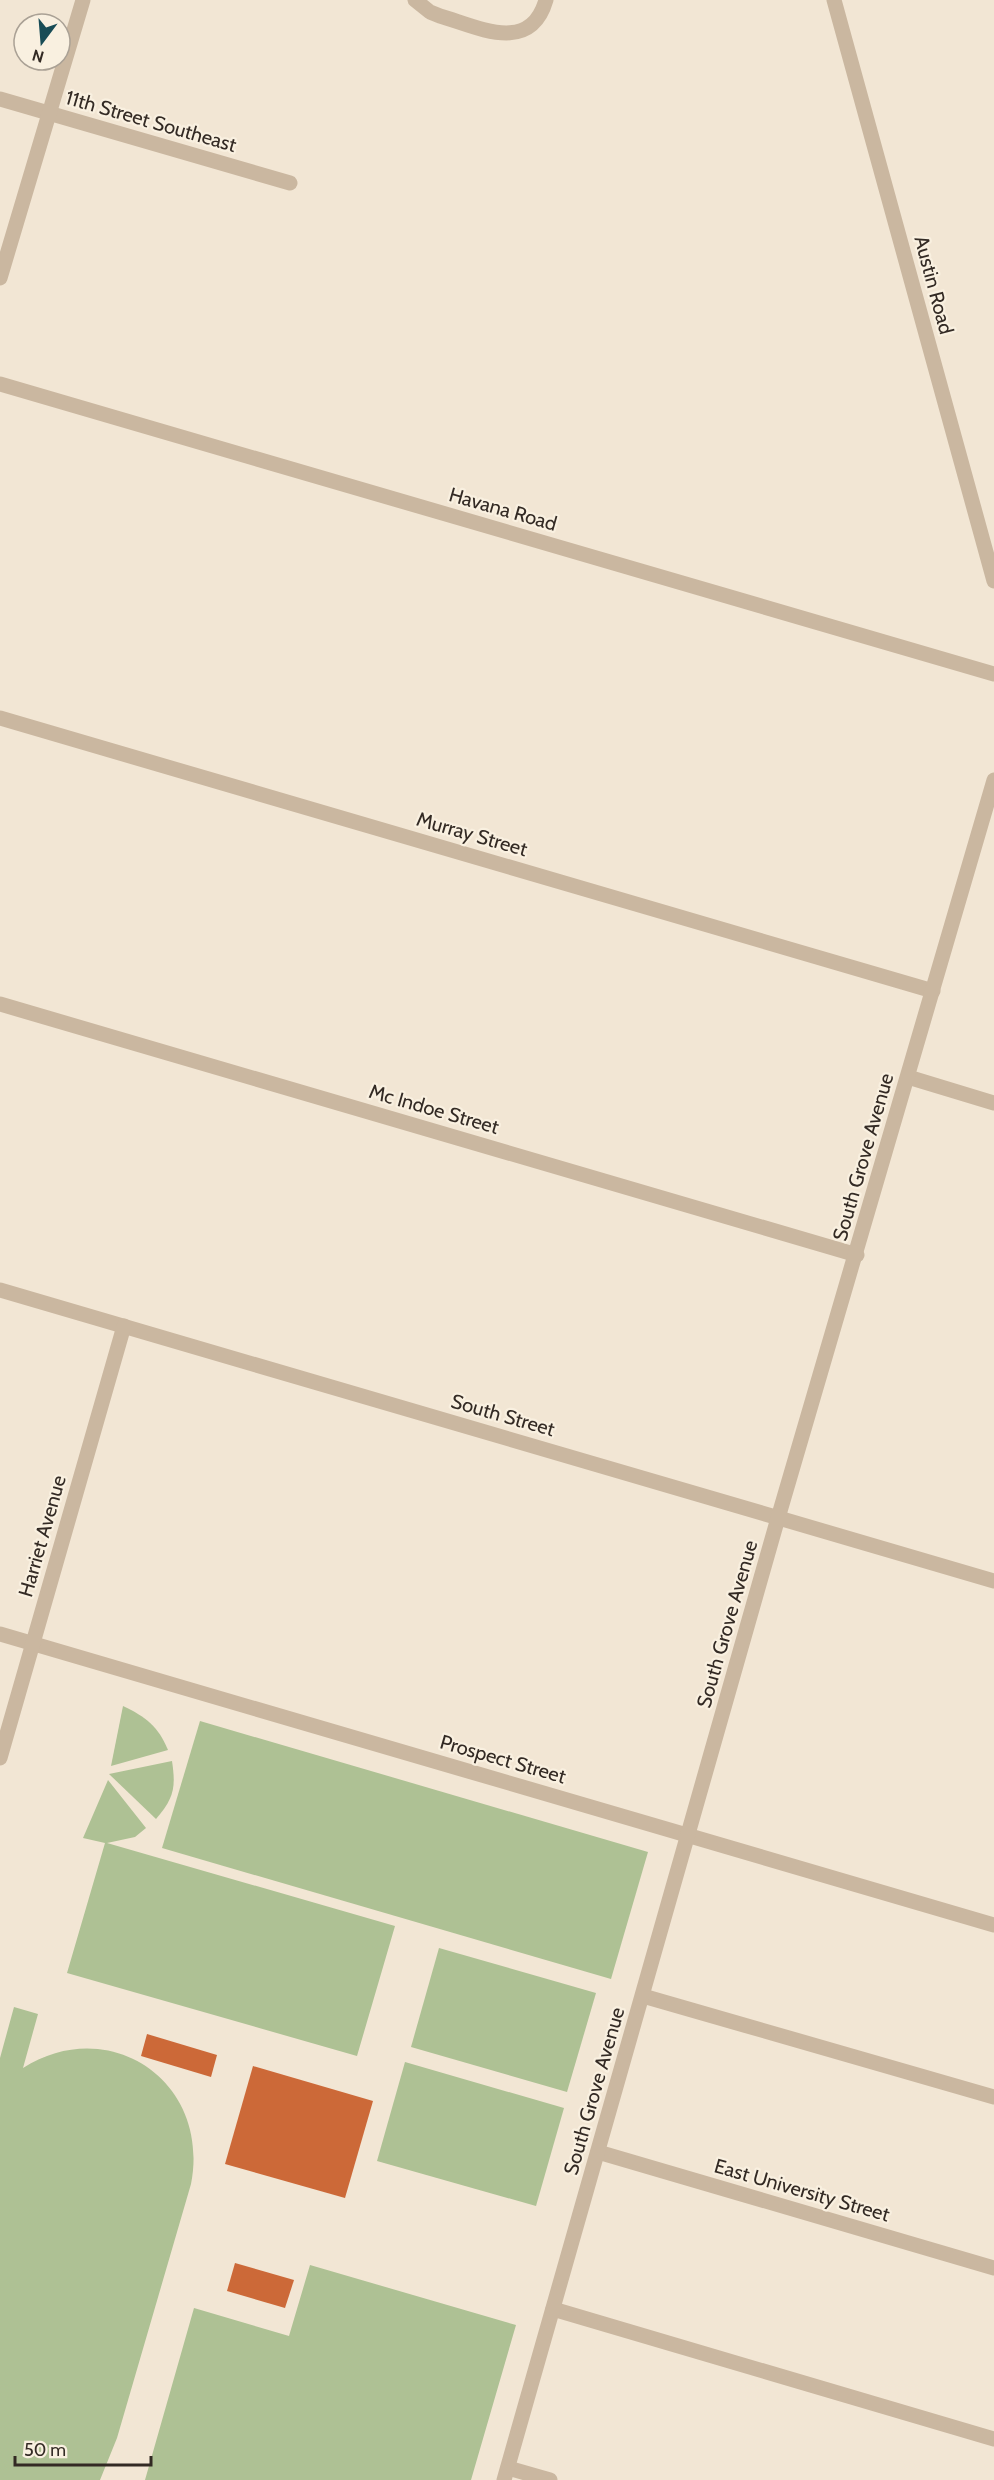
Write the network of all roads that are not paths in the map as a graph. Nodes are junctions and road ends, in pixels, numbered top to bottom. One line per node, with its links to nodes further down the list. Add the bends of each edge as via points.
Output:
1 (83, 0): 6 (street)
2 (415, 0): 3 (street, via 440,16 512,34 535,23)
3 (546, 0)
4 (834, 0): 10 (street, Austin Road)
5 (0, 99): 6 (street, 11th Street Southeast)
6 (49, 113): 7 (street, 11th Street Southeast); 8 (street)
7 (290, 183)
8 (0, 278)
9 (0, 384): 11 (street, Havana Road)
10 (994, 581)
11 (994, 674)
12 (0, 718): 14 (street, Murray Street)
13 (994, 780): 14 (street, South Grove Avenue)
14 (933, 991): 16 (street, South Grove Avenue)
15 (0, 1004): 18 (street, Mc Indoe Street)
16 (908, 1077): 17 (street); 18 (street, South Grove Avenue)
17 (994, 1103)
18 (857, 1255): 21 (street, South Grove Avenue)
19 (0, 1290): 20 (street, South Street)
20 (124, 1326): 21 (street, South Street); 24 (street, Harriet Avenue)
21 (778, 1518): 22 (street, South Street); 26 (street, South Grove Avenue)
22 (994, 1581)
23 (0, 1634): 24 (street, Prospect Street)
24 (33, 1644): 25 (street, Harriet Avenue); 26 (street, Prospect Street)
25 (0, 1758)
26 (690, 1835): 27 (street, Prospect Street); 28 (street, South Grove Avenue)
27 (994, 1925)
28 (643, 1996): 29 (street); 30 (street, South Grove Avenue)
29 (994, 2097)
30 (598, 2152): 31 (street, East University Street); 32 (street, South Grove Avenue)
31 (994, 2268)
32 (553, 2309): 33 (street); 34 (street, South Grove Avenue)
33 (994, 2439)
34 (506, 2474): 35 (street)
35 (550, 2480)

